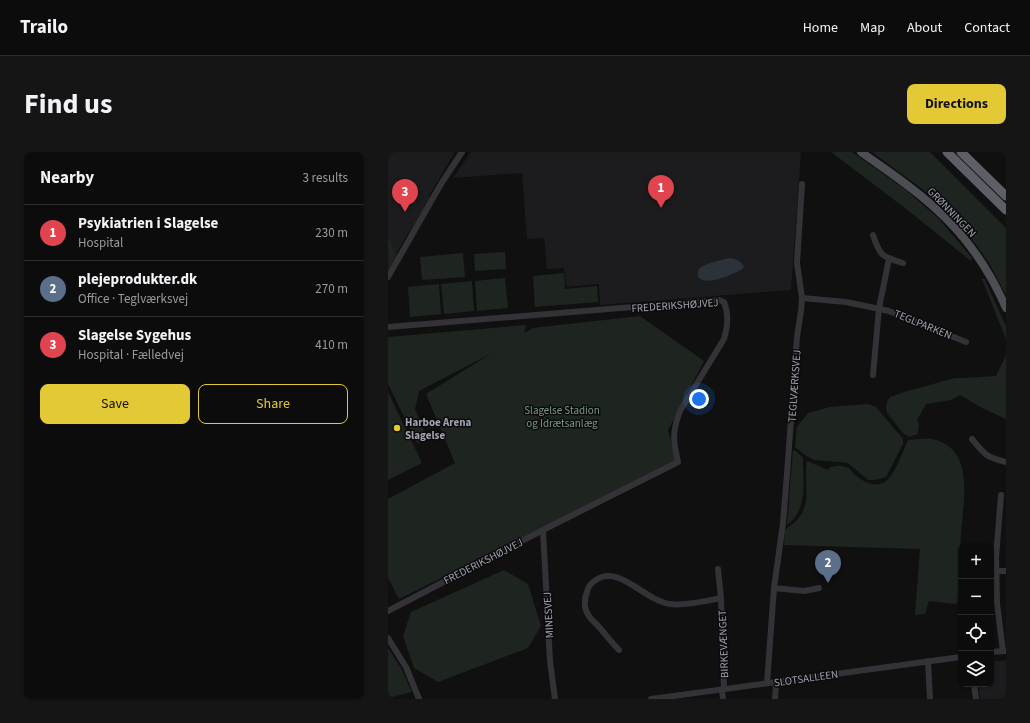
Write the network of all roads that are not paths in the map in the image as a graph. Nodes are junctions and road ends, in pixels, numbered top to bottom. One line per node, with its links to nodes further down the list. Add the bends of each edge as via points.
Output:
1 (462, 152): 11 (street)
2 (861, 152): 14 (main road, GRØNNINGEN, via 915,191 954,227 989,274)
3 (947, 152): 7 (highway)
4 (961, 152): 6 (highway)
5 (802, 184): 12 (street, TEGLVÆRKSVEJ, via 797,263)
6 (1006, 196)
7 (1006, 210)
8 (873, 235): 9 (street, via 877,249)
9 (889, 259): 10 (street); 13 (street, TEGLPARKEN)
10 (903, 263)
11 (388, 277)
12 (802, 298): 13 (street, TEGLPARKEN); 25 (street, TEGLVÆRKSVEJ, via 783,522)
13 (879, 308): 16 (street, TEGLPARKEN); 17 (street, TEGLPARKEN)
14 (1006, 308)
15 (388, 327): 21 (street, FREDERIKSHØJVEJ, via 713,300 724,302 728,319 724,339 680,411 676,422 674,442 678,462)
16 (966, 342)
17 (873, 375)
18 (972, 439): 19 (street, via 988,457)
19 (1006, 462)
20 (1001, 495): 23 (street)
21 (543, 530): 28 (street, FREDERIKSHØJVEJ); 40 (street, MINESVEJ, via 550,661)
22 (718, 569): 27 (street, BIRKEVÆNGET)
23 (996, 571): 24 (street); 31 (street, via 997,603)
24 (1006, 571)
25 (774, 588): 26 (street, via 804,591); 36 (street, TEGLVÆRKSVEJ)
26 (818, 588)
27 (721, 598): 30 (street, BIRKEVÆNGET, via 671,605 654,599 621,578 599,578 588,588 585,605 589,615); 38 (street, BIRKEVÆNGET)
28 (388, 612)
29 (388, 638): 39 (street, via 406,667)
30 (619, 650)
31 (1004, 651): 32 (street)
32 (994, 652)
33 (958, 657): 34 (street, SLOTSALLEEN)
34 (928, 661): 35 (street, SLOTSALLEEN); 44 (street)
35 (776, 683): 36 (street, SLOTSALLEEN); 43 (street)
36 (767, 684): 38 (street, SLOTSALLEEN)
37 (974, 687): 45 (street)
38 (723, 689): 41 (street, SLOTSALLEEN); 42 (street, BIRKEVÆNGET)
39 (419, 699)
40 (555, 699)
41 (651, 699)
42 (723, 699)
43 (775, 699)
44 (930, 699)
45 (976, 699)

